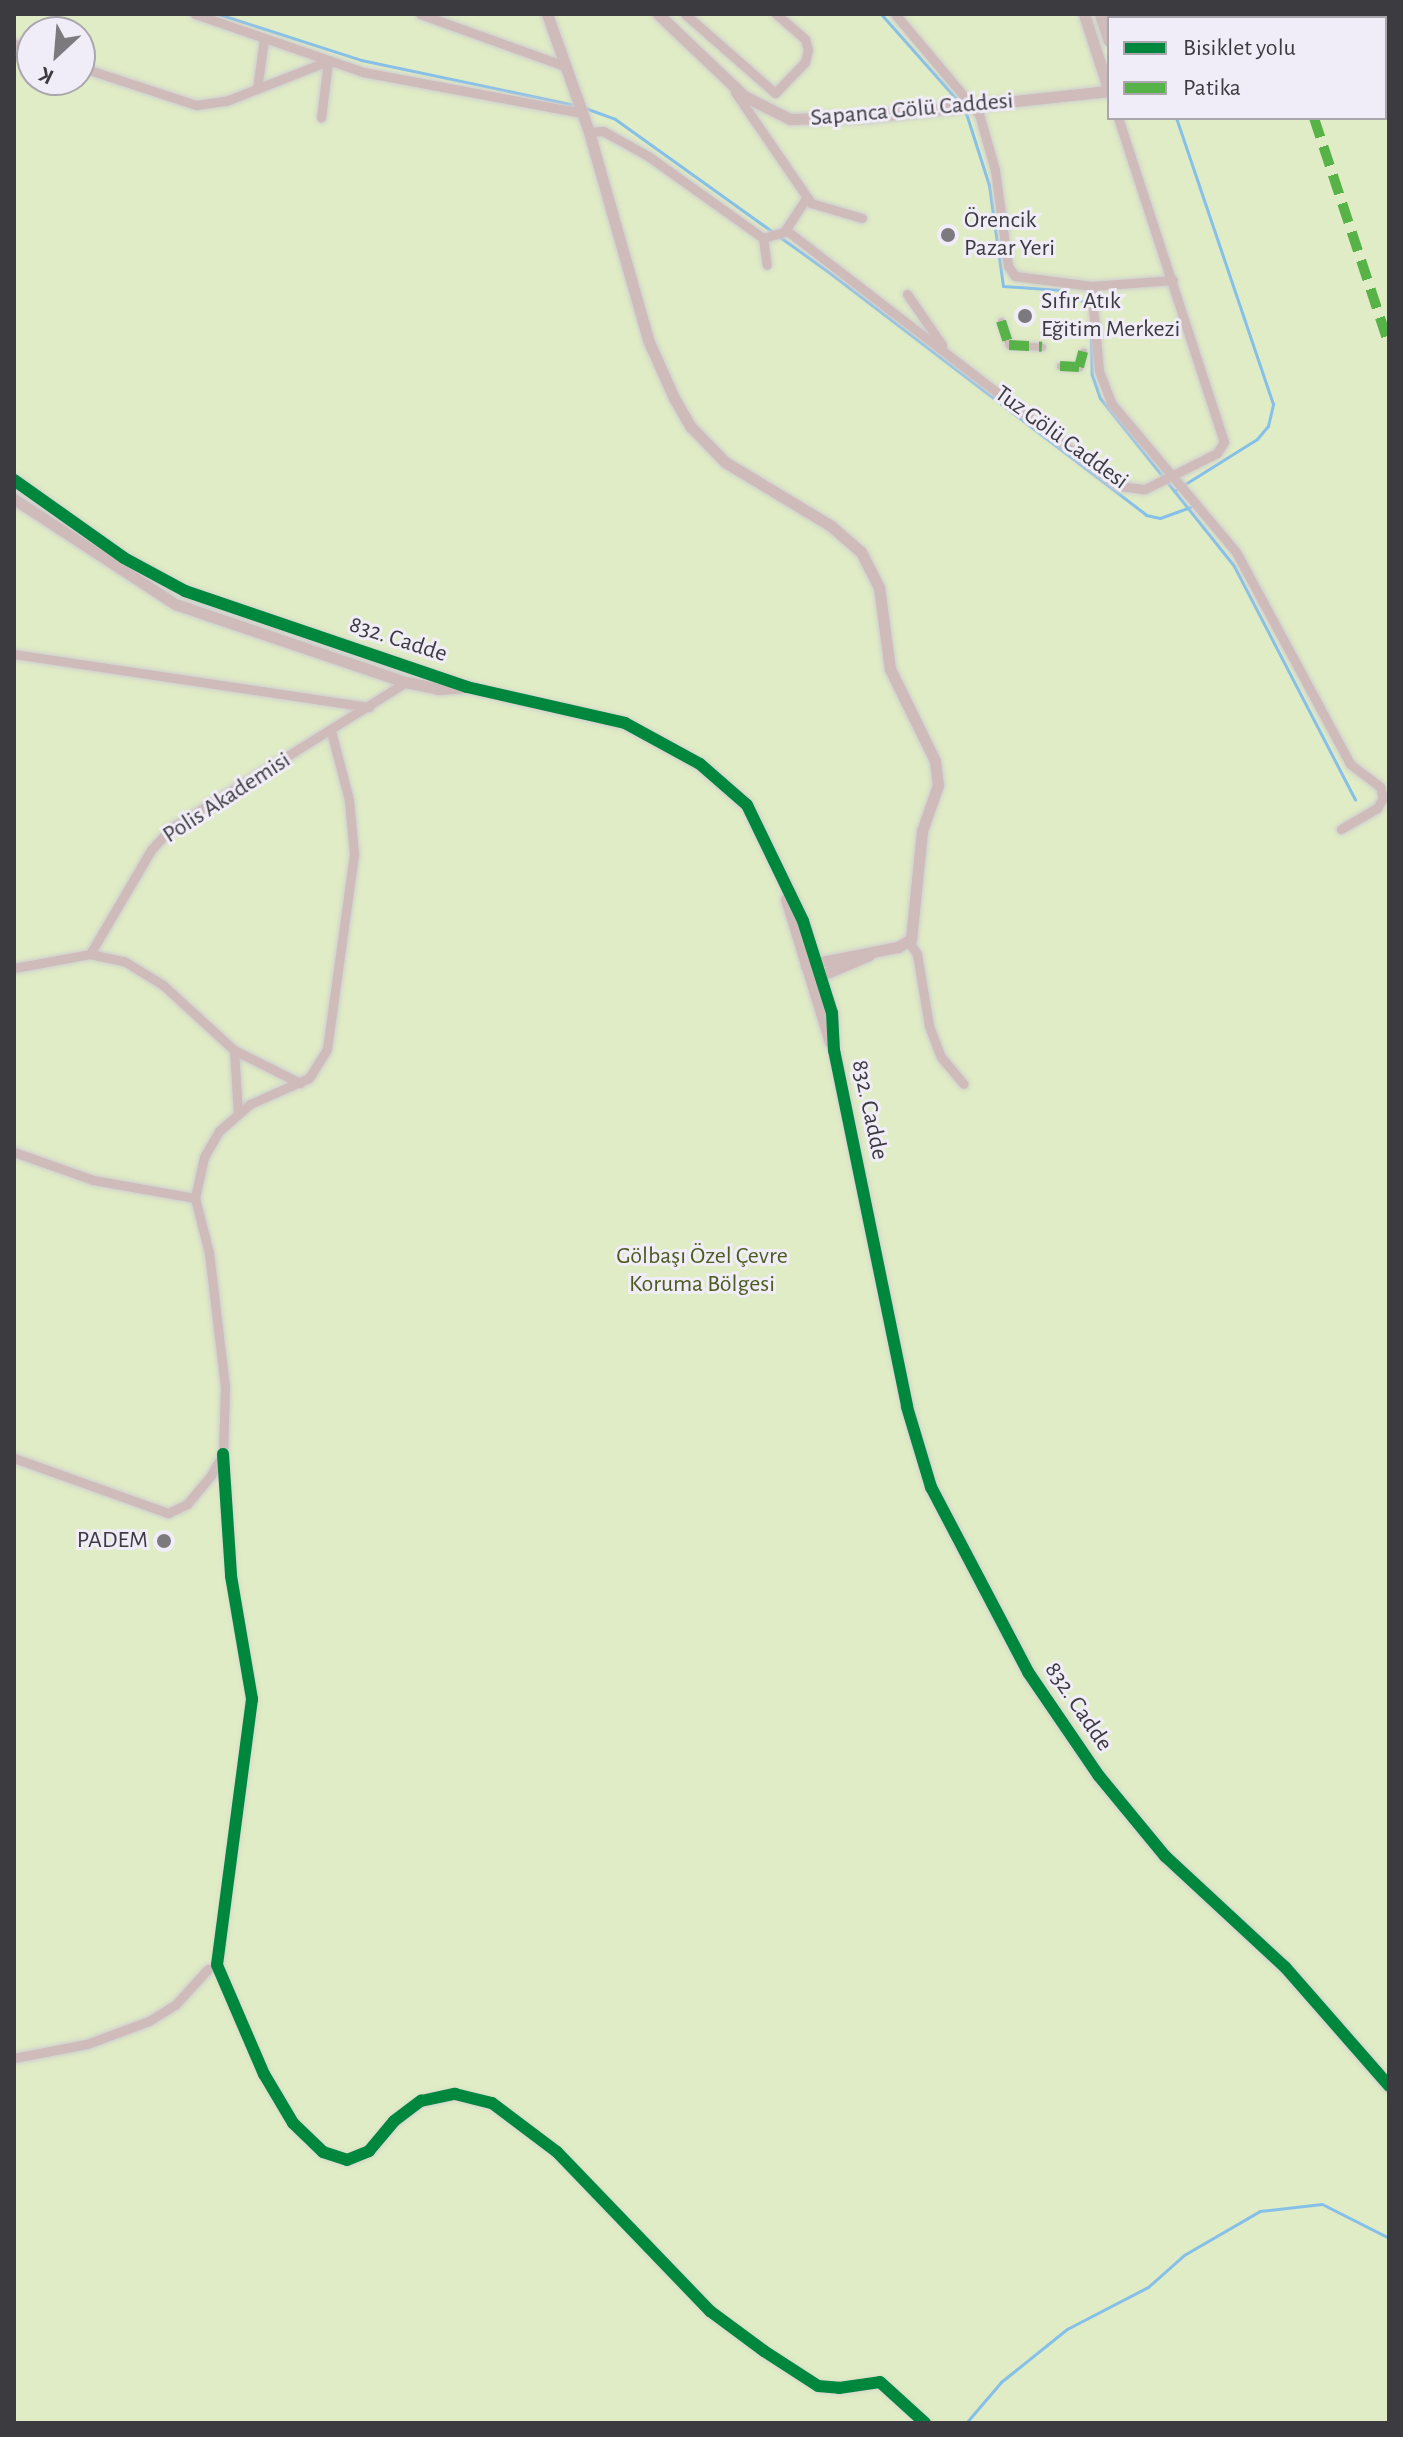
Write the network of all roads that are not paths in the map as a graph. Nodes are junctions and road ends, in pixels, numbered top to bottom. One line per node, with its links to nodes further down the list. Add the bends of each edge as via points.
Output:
1 (195, 14): 12 (street)
2 (420, 14): 15 (street)
3 (547, 14): 15 (street)
4 (658, 14): 13 (street, Sapanca Gölü Caddesi)
5 (685, 14): 10 (street)
6 (776, 14): 10 (street, via 805,39 808,50 805,62 777,92)
7 (895, 14): 21 (street)
8 (1084, 14): 18 (street)
9 (1100, 14): 11 (street)
10 (705, 32): 13 (street)
11 (1107, 35)
12 (264, 39): 14 (street); 19 (street)
13 (691, 47): 17 (street, Sapanca Gölü Caddesi)
14 (328, 61): 19 (street); 22 (street, via 477,97); 23 (street)
15 (567, 67): 22 (street)
16 (96, 72): 19 (street, via 196,105)
17 (730, 84): 21 (street, Sapanca Gölü Caddesi, via 760,107 790,119); 26 (street)
18 (1107, 85)
19 (257, 89)
20 (1107, 91): 21 (street, Sapanca Gölü Caddesi)
21 (967, 107): 31 (street, via 995,170 1011,271 1025,281)
22 (582, 113): 25 (street)
23 (321, 118)
24 (1119, 120): 30 (street, Tuz Gölü Caddesi)
25 (589, 132): 28 (street, Tuz Gölü Caddesi, via 603,131 641,151); 48 (street, via 649,342 691,427 747,479 844,536 874,573 890,669 938,772 936,795 922,831 914,931)
26 (807, 197): 27 (street, via 820,208); 28 (street)
27 (862, 218)
28 (776, 235): 29 (street); 36 (street, Tuz Gölü Caddesi)
29 (767, 265)
30 (1173, 280): 31 (street); 39 (street, Tuz Gölü Caddesi, via 1224,442 1217,453)
31 (1091, 286): 39 (street, via 1102,385)
32 (907, 294): 36 (street)
33 (1001, 321): 34 (street, via 1009,345)
34 (1042, 347)
35 (1083, 352): 37 (street, via 1079,367)
36 (949, 354): 39 (street, Tuz Gölü Caddesi, via 1119,486 1138,491)
37 (1060, 366)
38 (14, 480): 40 (street, 832. Cadde)
39 (1172, 483): 47 (street, via 1245,566 1350,764 1380,787 1383,798 1377,808)
40 (25, 488): 41 (street); 44 (street, 832. Cadde, via 124,558 185,591)
41 (15, 500): 43 (street, 832. Cadde, via 175,604)
42 (14, 654): 45 (street)
43 (406, 682): 44 (street, 832. Cadde, via 438,689); 45 (street, Polis Akademisi)
44 (467, 687): 52 (street, 832. Cadde, via 606,716 689,757 747,805)
45 (369, 707): 46 (street, Polis Akademisi)
46 (331, 731): 50 (street, Polis Akademisi, via 159,839); 54 (street, via 349,800 354,862 329,1039 318,1068)
47 (1341, 829)
48 (908, 941): 49 (street); 55 (street, via 917,954 929,1026 941,1057)
49 (876, 951): 52 (street); 52 (street)
50 (90, 954): 51 (street); 53 (street, via 109,956 154,978)
51 (14, 968)
52 (814, 970): 63 (street, 832. Cadde, via 917,1451 1016,1650 1058,1720 1134,1821 1285,1967)
53 (234, 1050): 54 (street); 56 (street)
54 (300, 1083): 56 (street, via 263,1097)
55 (964, 1084)
56 (238, 1114): 58 (street, via 211,1143)
57 (14, 1152): 58 (street, via 93,1180)
58 (195, 1198): 59 (street, via 218,1319 225,1387)
59 (223, 1454): 60 (street, via 187,1504 168,1513); 64 (street, via 231,1576 252,1699 217,1965 264,2074 293,2123 323,2152 347,2160 369,2151 394,2121 421,2101 455,2094 492,2103 557,2152 710,2311 764,2351 818,2386 880,2382)
60 (14, 1458)
61 (208, 1969): 62 (street, via 175,2005 149,2021 87,2044)
62 (14, 2058)
63 (1389, 2086)
64 (925, 2423)

